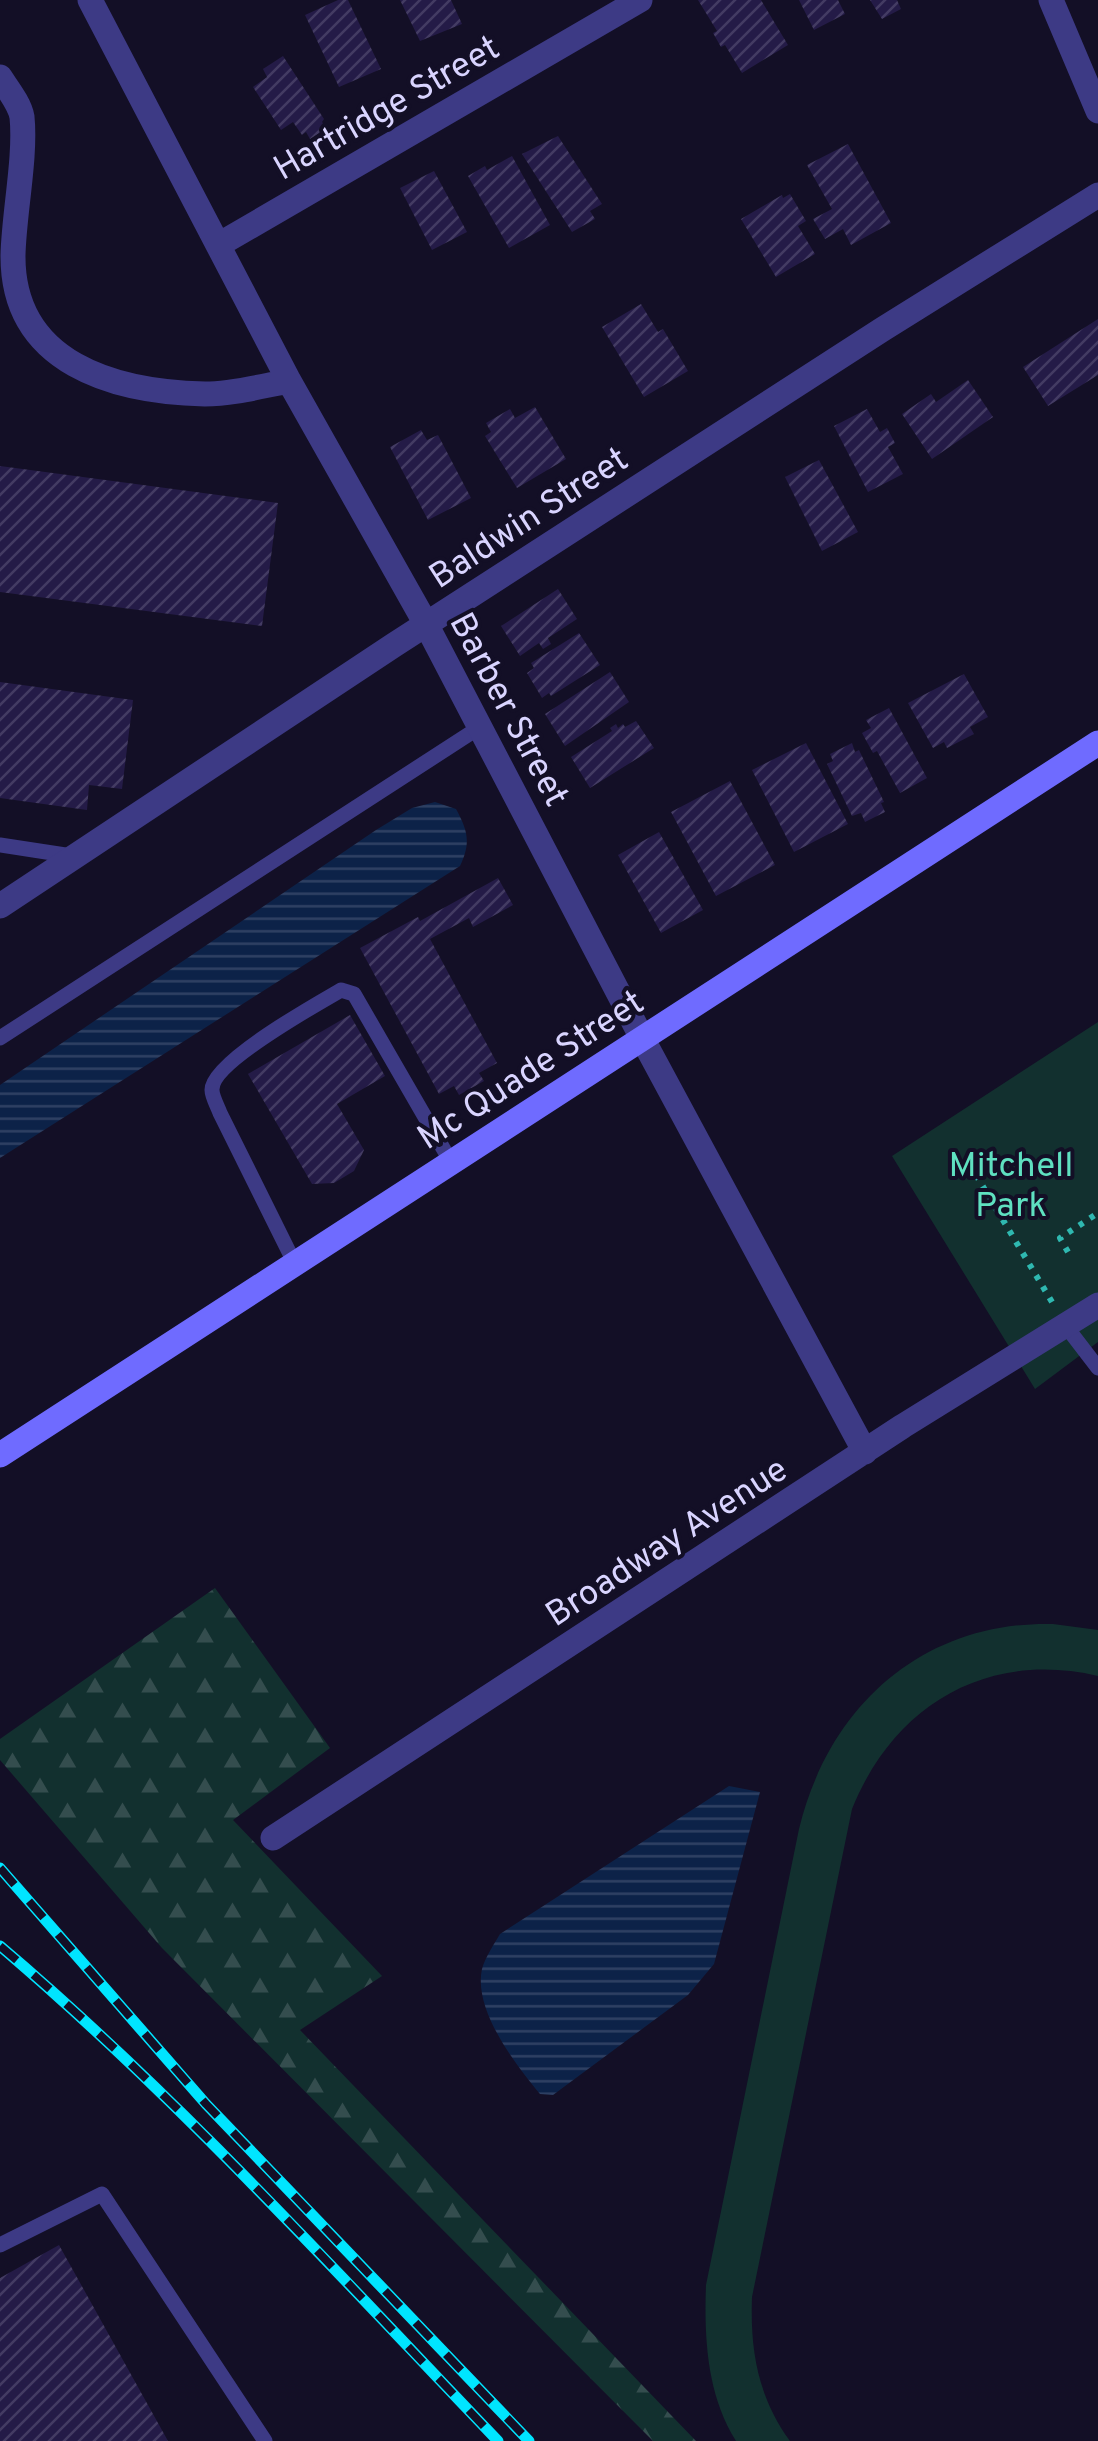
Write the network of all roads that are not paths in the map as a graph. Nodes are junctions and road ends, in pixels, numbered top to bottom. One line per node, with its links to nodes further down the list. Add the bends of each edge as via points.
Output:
1 (90, 0): 7 (street, Barber Street)
2 (640, 0): 7 (street, Hartridge Street)
3 (1052, 0): 5 (street)
4 (0, 76): 8 (street, via 22,113 13,256 17,294 48,346 107,380 207,394)
5 (1098, 111)
6 (1098, 195): 9 (street, Baldwin Street)
7 (220, 244): 8 (street, Barber Street)
8 (289, 380): 9 (street, Barber Street)
9 (426, 624): 10 (street, Barber Street); 13 (street, Baldwin Street)
10 (480, 727): 15 (lane); 16 (street, Barber Street)
11 (1098, 743): 16 (street, Mc Quade Street)
12 (0, 846): 13 (lane)
13 (72, 856): 14 (street, Baldwin Street)
14 (0, 906)
15 (0, 1038)
16 (642, 1038): 17 (street, Mc Quade Street); 22 (street, Barber Street)
17 (451, 1162): 18 (street, Mc Quade Street); 18 (lane, via 354,994 341,990 259,1040 216,1076 212,1090)
18 (295, 1264): 23 (street, Mc Quade Street)
19 (1098, 1304): 20 (street, Broadway Avenue)
20 (1065, 1325): 21 (lane); 22 (street, Broadway Avenue)
21 (1098, 1368)
22 (865, 1452): 24 (street, Broadway Avenue)
23 (0, 1455)
24 (274, 1838)
25 (0, 2245): 26 (lane, via 102,2194)
26 (264, 2441)

